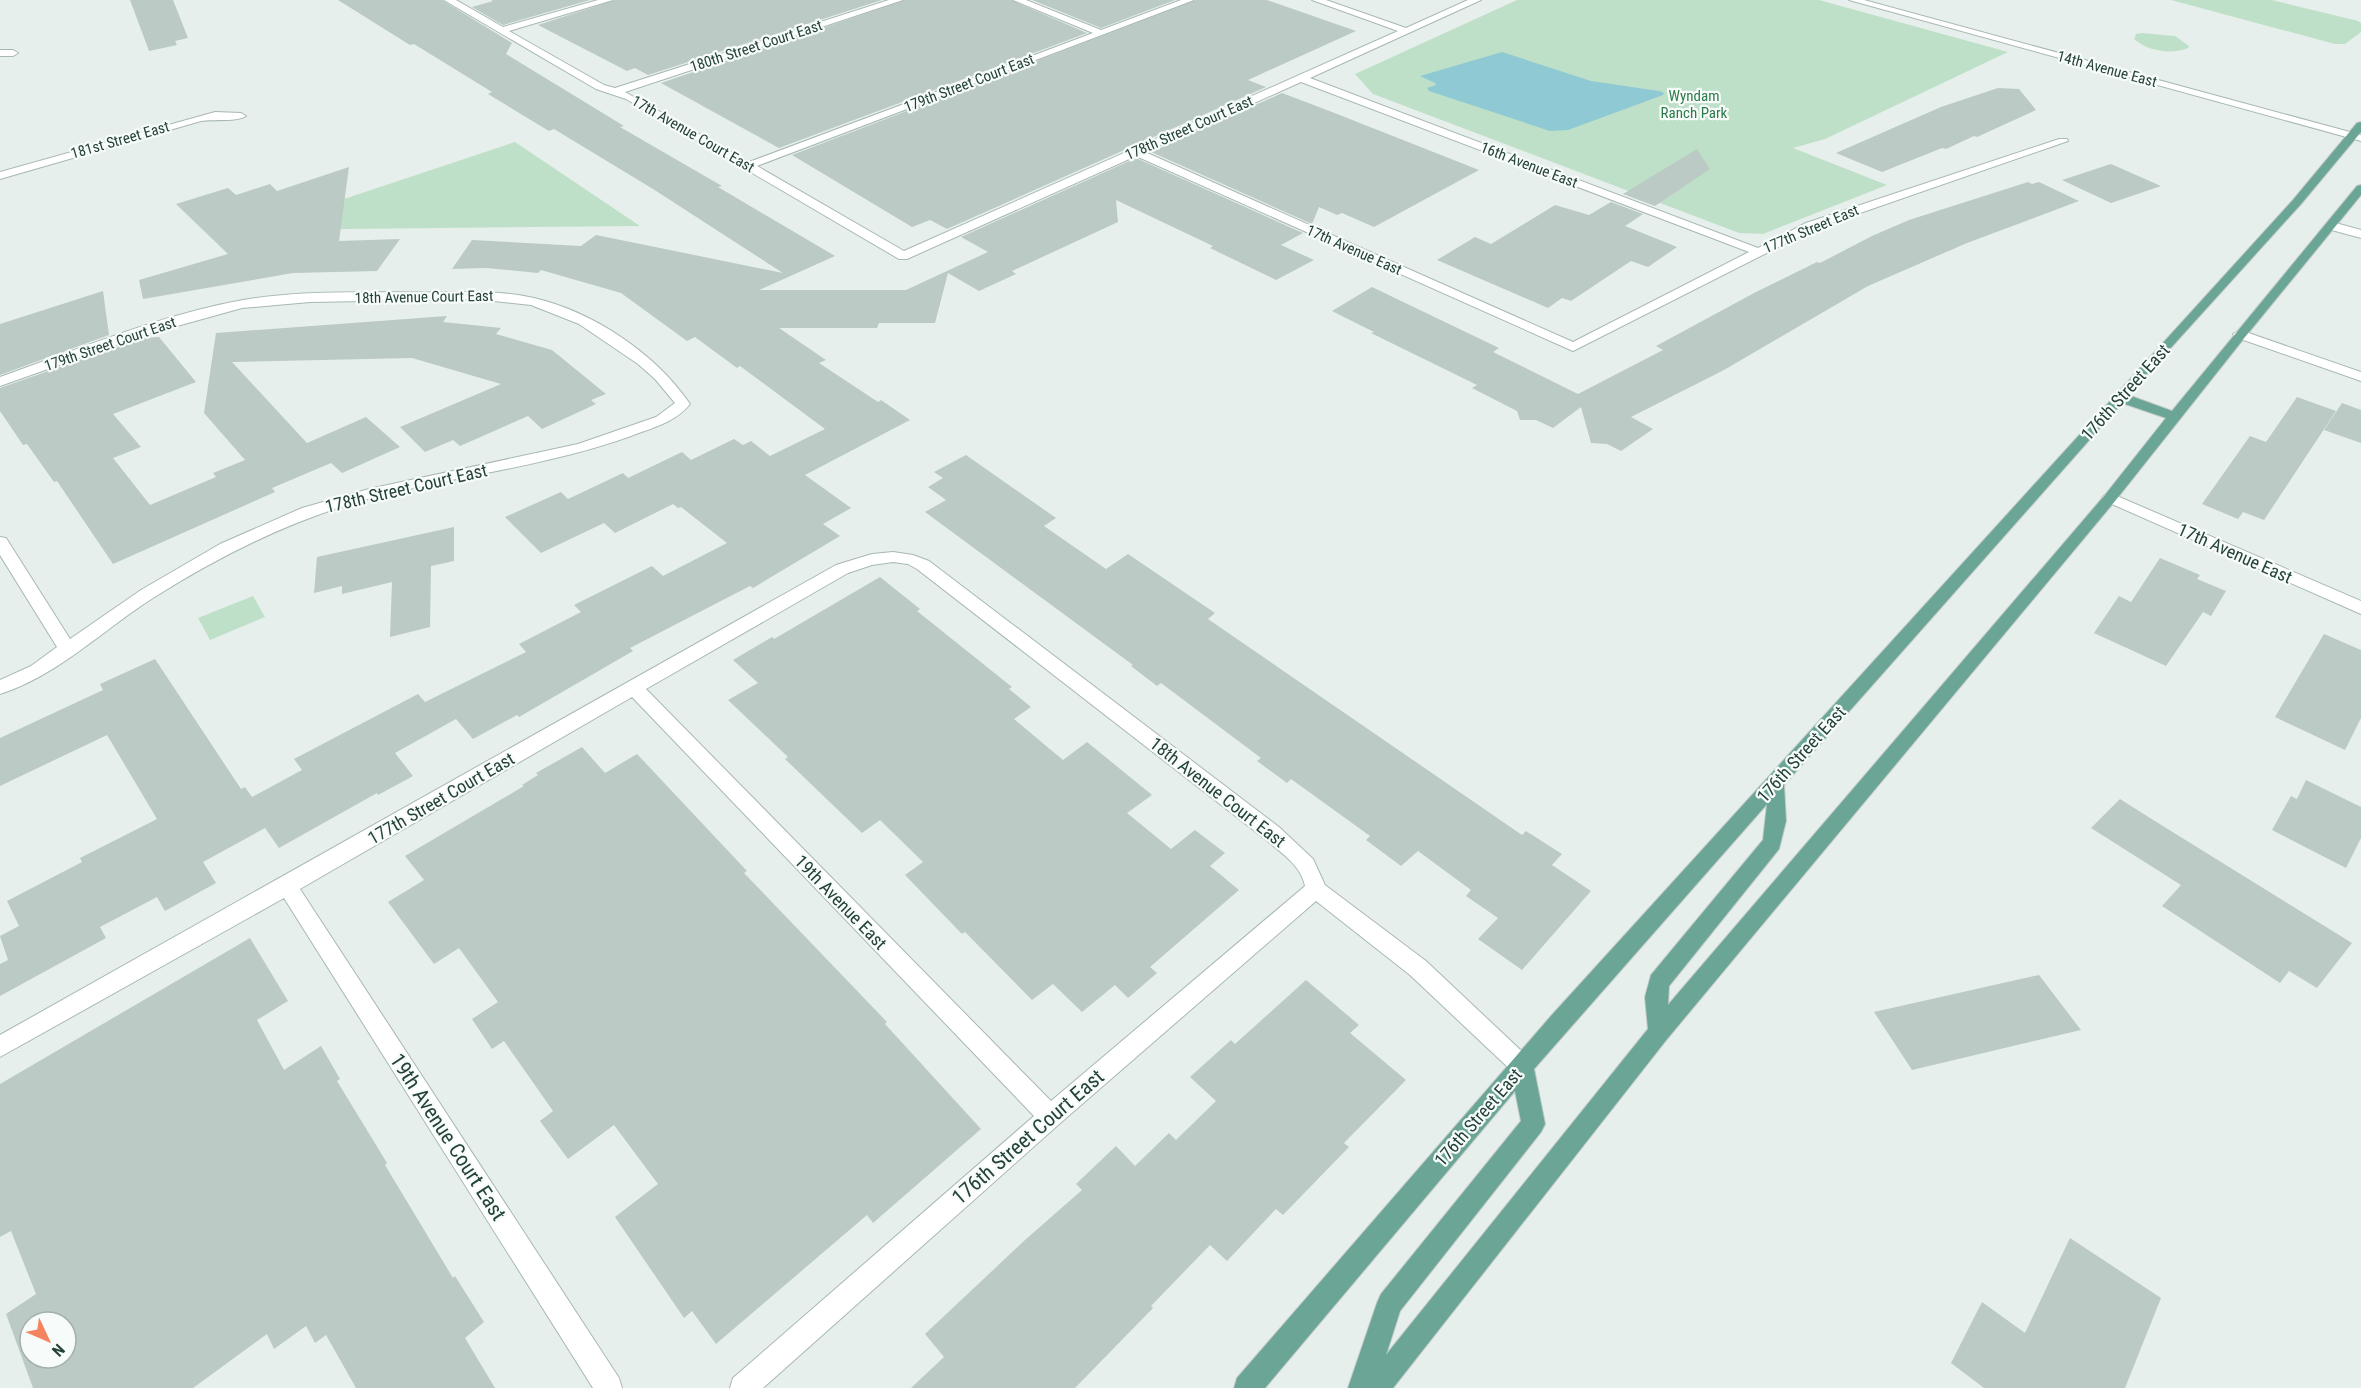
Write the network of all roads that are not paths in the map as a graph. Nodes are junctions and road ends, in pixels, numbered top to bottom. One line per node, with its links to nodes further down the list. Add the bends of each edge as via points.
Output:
1 (449, 0): 9 (street, 17th Avenue Court East)
2 (608, 0): 9 (street)
3 (898, 0): 15 (street, 180th Street Court East)
4 (1018, 0): 11 (street)
5 (1189, 0): 11 (street, 179th Street Court East)
6 (1317, 0): 10 (street)
7 (1476, 0): 10 (street, 178th Street Court East)
8 (1854, 0): 18 (street, 14th Avenue East)
9 (502, 30): 15 (street, 17th Avenue Court East)
10 (1407, 31): 14 (street, 178th Street Court East)
11 (1101, 33): 21 (street, 179th Street Court East)
12 (0, 53): 13 (street)
13 (13, 53)
14 (1300, 78): 20 (street, 178th Street Court East); 26 (street, 16th Avenue East)
15 (614, 92): 21 (street, 17th Avenue Court East)
16 (241, 116): 22 (street, 181st Street East, via 199,118)
17 (2361, 125): 18 (main road, 176th Street East)
18 (2357, 137): 33 (main road, 176th Street East)
19 (2063, 141): 26 (street, 177th Street East, via 1840,214)
20 (1136, 152): 27 (street, 178th Street Court East); 30 (street, 17th Avenue East)
21 (748, 166): 27 (street, 17th Avenue Court East)
22 (0, 176)
23 (2361, 188): 24 (main road)
24 (2332, 226): 25 (street); 29 (main road)
25 (2361, 234)
26 (1758, 252): 30 (street, 177th Street East)
27 (903, 256)
28 (221, 308): 32 (street, 179th Street Court East); 34 (street, 18th Avenue Court East, via 291,299 499,296 549,305 594,326 662,377 676,390 683,404)
29 (2240, 334): 31 (street); 35 (main road)
30 (1573, 348)
31 (2361, 377)
32 (0, 382)
33 (2119, 397): 35 (main road); 43 (main road, 176th Street East)
34 (672, 414): 40 (street, 178th Street Court East, via 582,448 369,494 308,512 226,548 147,594)
35 (2173, 416): 36 (main road)
36 (2110, 498): 39 (street, 17th Avenue East); 46 (main road)
37 (0, 542): 40 (street)
38 (884, 557): 42 (street, 177th Street Court East, via 842,569); 45 (street, 18th Avenue Court East, via 912,558 923,565 1297,855 1315,878)
39 (2361, 609)
40 (67, 649): 41 (street, 178th Street Court East, via 37,670)
41 (0, 687)
42 (633, 687): 44 (street, 177th Street Court East); 49 (street, 19th Avenue East)
43 (1774, 784): 46 (main road, via 1778,812 1772,843 1659,982); 48 (main road, 176th Street East)
44 (287, 886): 47 (street, 177th Street Court East); 50 (street, 19th Avenue Court East)
45 (1317, 889): 48 (street, 18th Avenue Court East, via 1418,968); 49 (street, 176th Street Court East)
46 (1659, 1032): 54 (main road)
47 (0, 1047)
48 (1522, 1066): 52 (main road, 176th Street East); 53 (main road, via 1533,1124 1390,1303)
49 (1050, 1117): 51 (street, 176th Street Court East)
50 (609, 1388)
51 (743, 1388)
52 (1247, 1388)
53 (1361, 1388)
54 (1376, 1388)

